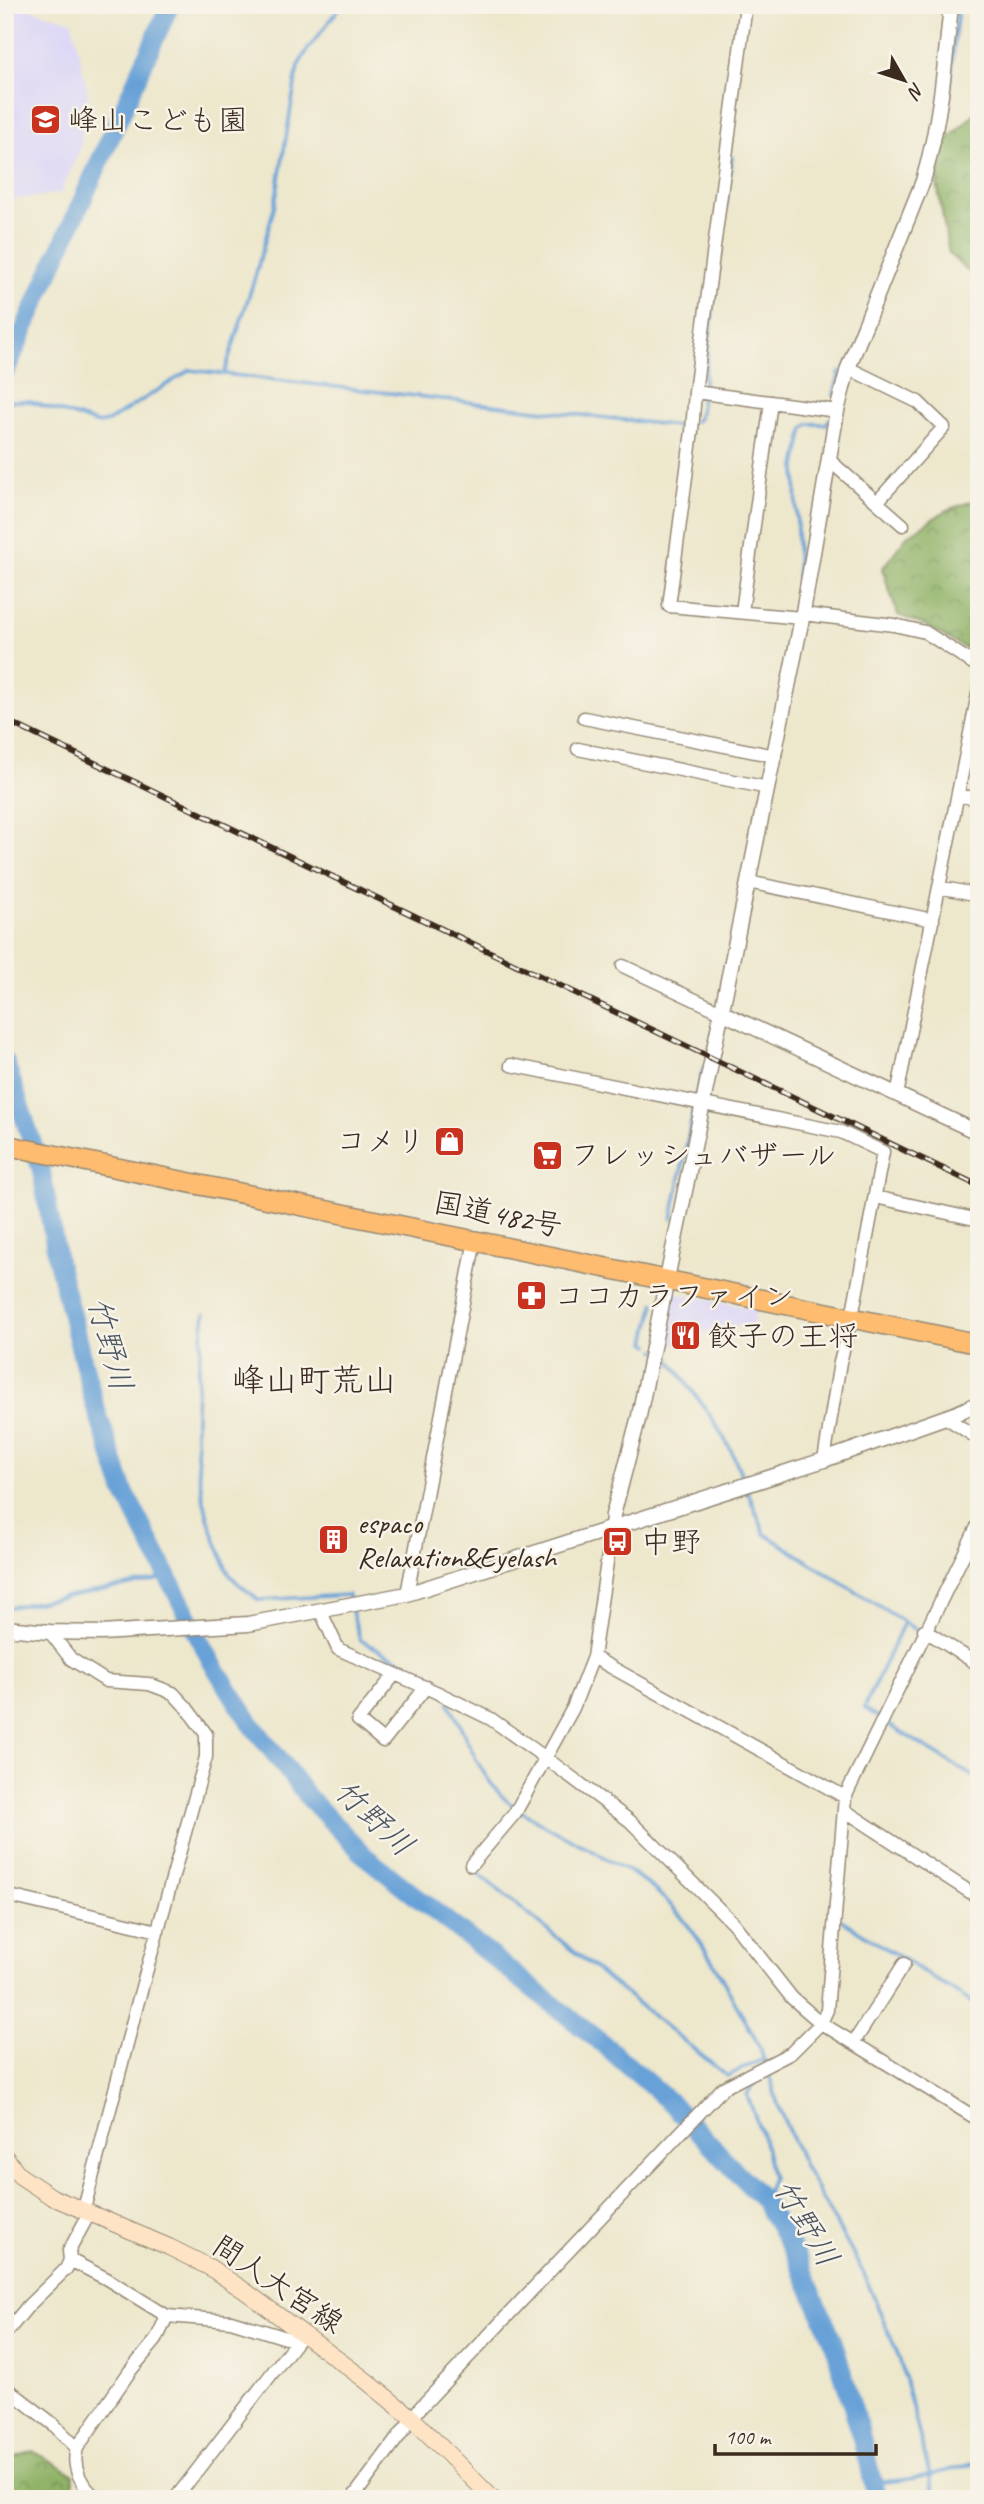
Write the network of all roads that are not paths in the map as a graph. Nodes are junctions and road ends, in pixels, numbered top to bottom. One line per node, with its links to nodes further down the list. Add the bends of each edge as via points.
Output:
1 (746, 5): 4 (street)
2 (951, 5): 3 (street, via 932,150)
3 (848, 368): 6 (street); 8 (street, via 918,402 944,427)
4 (695, 392): 5 (street); 10 (street, via 669,606)
5 (771, 402): 6 (street); 10 (street)
6 (837, 411): 7 (street)
7 (829, 460): 8 (street); 11 (street)
8 (877, 502): 9 (street)
9 (903, 525)
10 (742, 612): 11 (street)
11 (802, 616): 12 (street, via 925,632); 16 (street)
12 (979, 667)
13 (979, 690): 18 (street)
14 (584, 718): 16 (street)
15 (578, 749): 17 (street)
16 (775, 756): 17 (street)
17 (768, 788): 20 (street)
18 (958, 795): 19 (street); 21 (street)
19 (979, 799)
20 (748, 883): 23 (street); 25 (street)
21 (939, 887): 22 (street); 23 (street)
22 (979, 895)
23 (933, 920): 27 (street)
24 (623, 966): 25 (street)
25 (721, 1012): 27 (street); 28 (street)
26 (511, 1065): 28 (street)
27 (897, 1095): 29 (street)
28 (702, 1103): 31 (street, via 841,1132 883,1152); 34 (street)
29 (979, 1133)
30 (5, 1145): 33 (highway, 国道482号)
31 (876, 1197): 32 (street); 35 (street)
32 (979, 1220)
33 (475, 1240): 34 (highway, 国道482号); 43 (street)
34 (667, 1279): 35 (highway, 国道482号); 42 (street)
35 (852, 1317): 36 (highway, 国道482号); 40 (street)
36 (979, 1344)
37 (979, 1403): 38 (street)
38 (945, 1417): 39 (street); 40 (street)
39 (979, 1439)
40 (824, 1460): 42 (street)
41 (979, 1523): 46 (street)
42 (612, 1528): 43 (street); 48 (street)
43 (407, 1594): 44 (street)
44 (320, 1612): 47 (street, via 248,1624); 50 (street, via 338,1649)
45 (5, 1628): 47 (street)
46 (924, 1630): 49 (street); 53 (street)
47 (50, 1632): 57 (street, via 71,1659 106,1681 159,1685 173,1693 206,1734 206,1757)
48 (593, 1657): 52 (street); 53 (street)
49 (979, 1665)
50 (395, 1674): 51 (street); 51 (street, via 358,1720 383,1741)
51 (426, 1688): 52 (street, via 491,1719)
52 (547, 1759): 54 (street, via 515,1813); 59 (street, via 630,1821 733,1923 792,1998)
53 (844, 1804): 56 (street); 59 (street, via 827,2010)
54 (471, 1865)
55 (5, 1895): 57 (street)
56 (979, 1898)
57 (158, 1931): 63 (street)
58 (904, 1964): 60 (street)
59 (821, 2023): 60 (street); 69 (street, via 791,2053 723,2088)
60 (854, 2042): 61 (street)
61 (979, 2120)
62 (5, 2157): 63 (main road, 間人大宮線, via 30,2184)
63 (87, 2211): 64 (street, via 69,2250); 67 (main road, 間人大宮線, via 209,2267)
64 (70, 2260): 65 (street); 66 (street)
65 (167, 2316): 67 (street, via 231,2321); 70 (street, via 156,2340)
66 (5, 2334)
67 (300, 2337): 69 (main road, 間人大宮線); 72 (street)
68 (5, 2387): 70 (street)
69 (412, 2418): 73 (street); 74 (main road, 間人大宮線)
70 (77, 2448): 71 (street, via 74,2458 81,2483)
71 (98, 2499)
72 (175, 2499)
73 (352, 2499)
74 (493, 2499)

